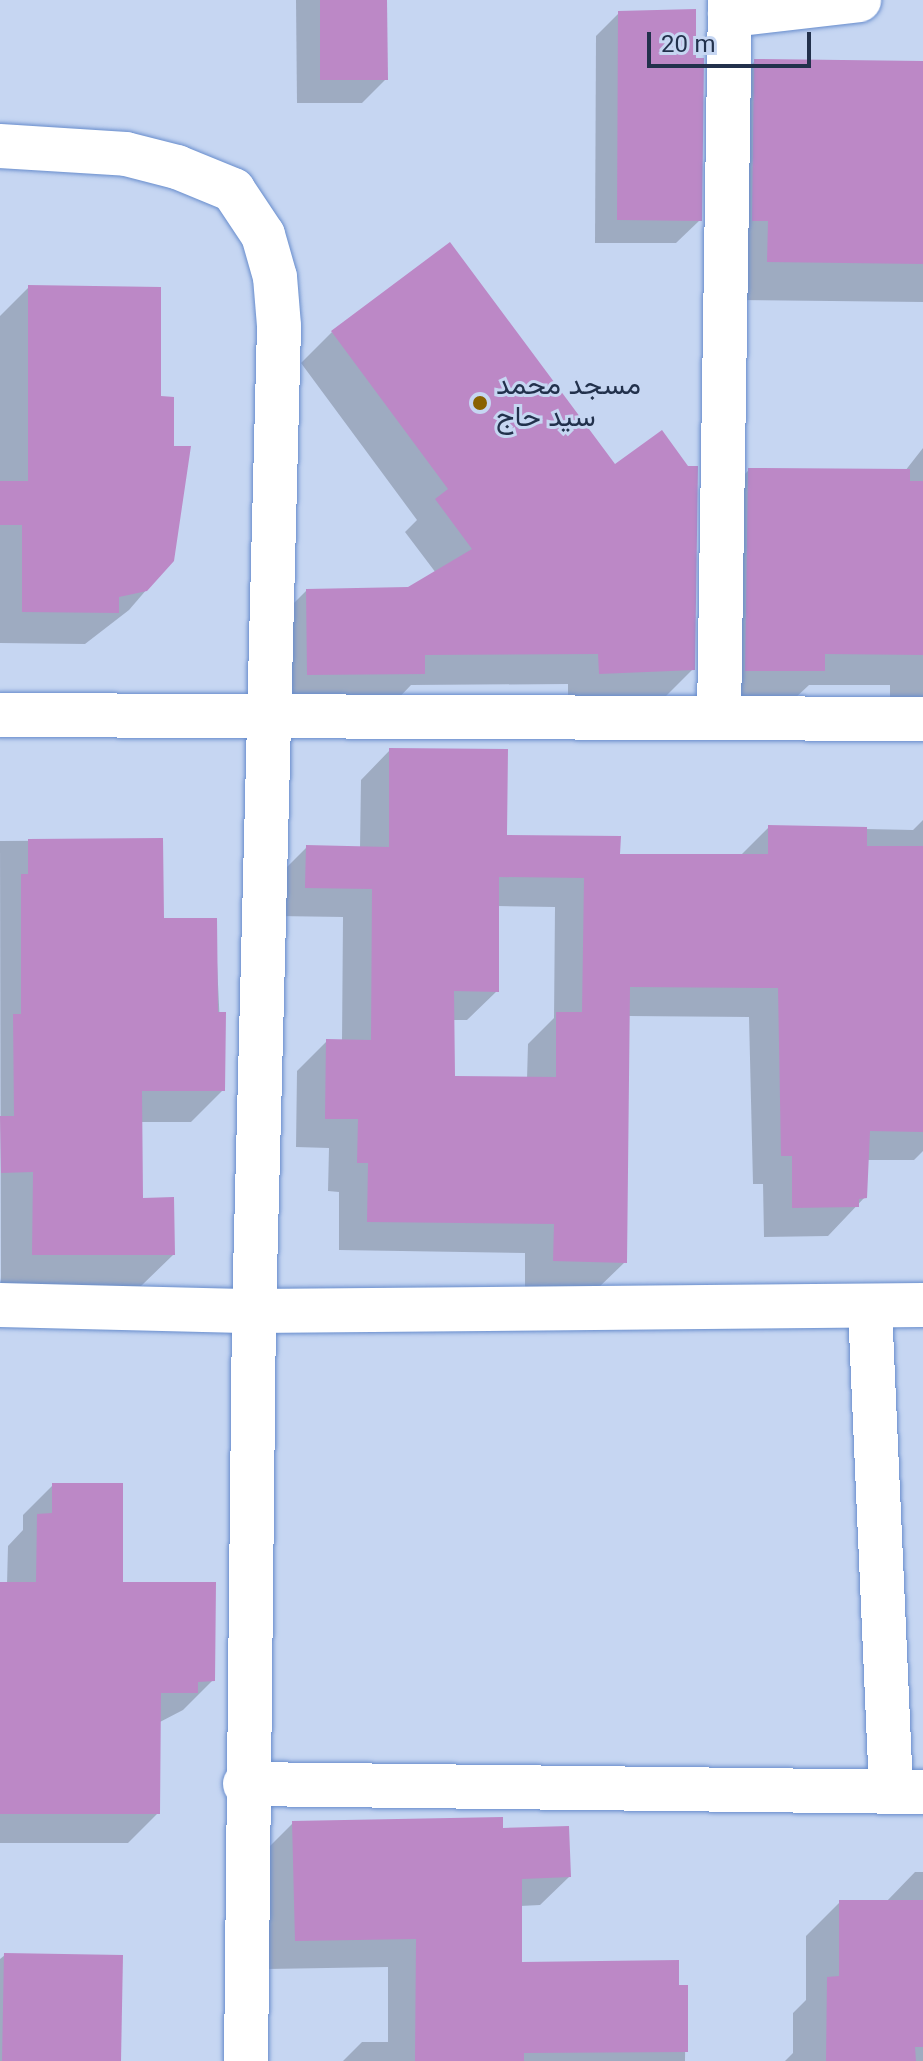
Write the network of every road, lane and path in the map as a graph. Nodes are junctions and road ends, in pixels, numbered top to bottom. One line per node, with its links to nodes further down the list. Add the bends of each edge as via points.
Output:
1 (859, 0): 2 (street)
2 (730, 8): 5 (street)
3 (0, 146): 6 (street, via 126,154 177,167 233,190 263,235 275,277 279,326)
4 (0, 715): 6 (street)
5 (719, 717): 6 (street); 7 (street)
6 (269, 719): 11 (street)
7 (923, 719)
8 (0, 1305): 11 (street)
9 (923, 1305): 10 (street)
10 (870, 1308): 11 (street); 13 (street)
11 (254, 1311): 12 (street)
12 (245, 1784): 13 (street); 14 (street)
13 (907, 1792)
14 (246, 2061)

